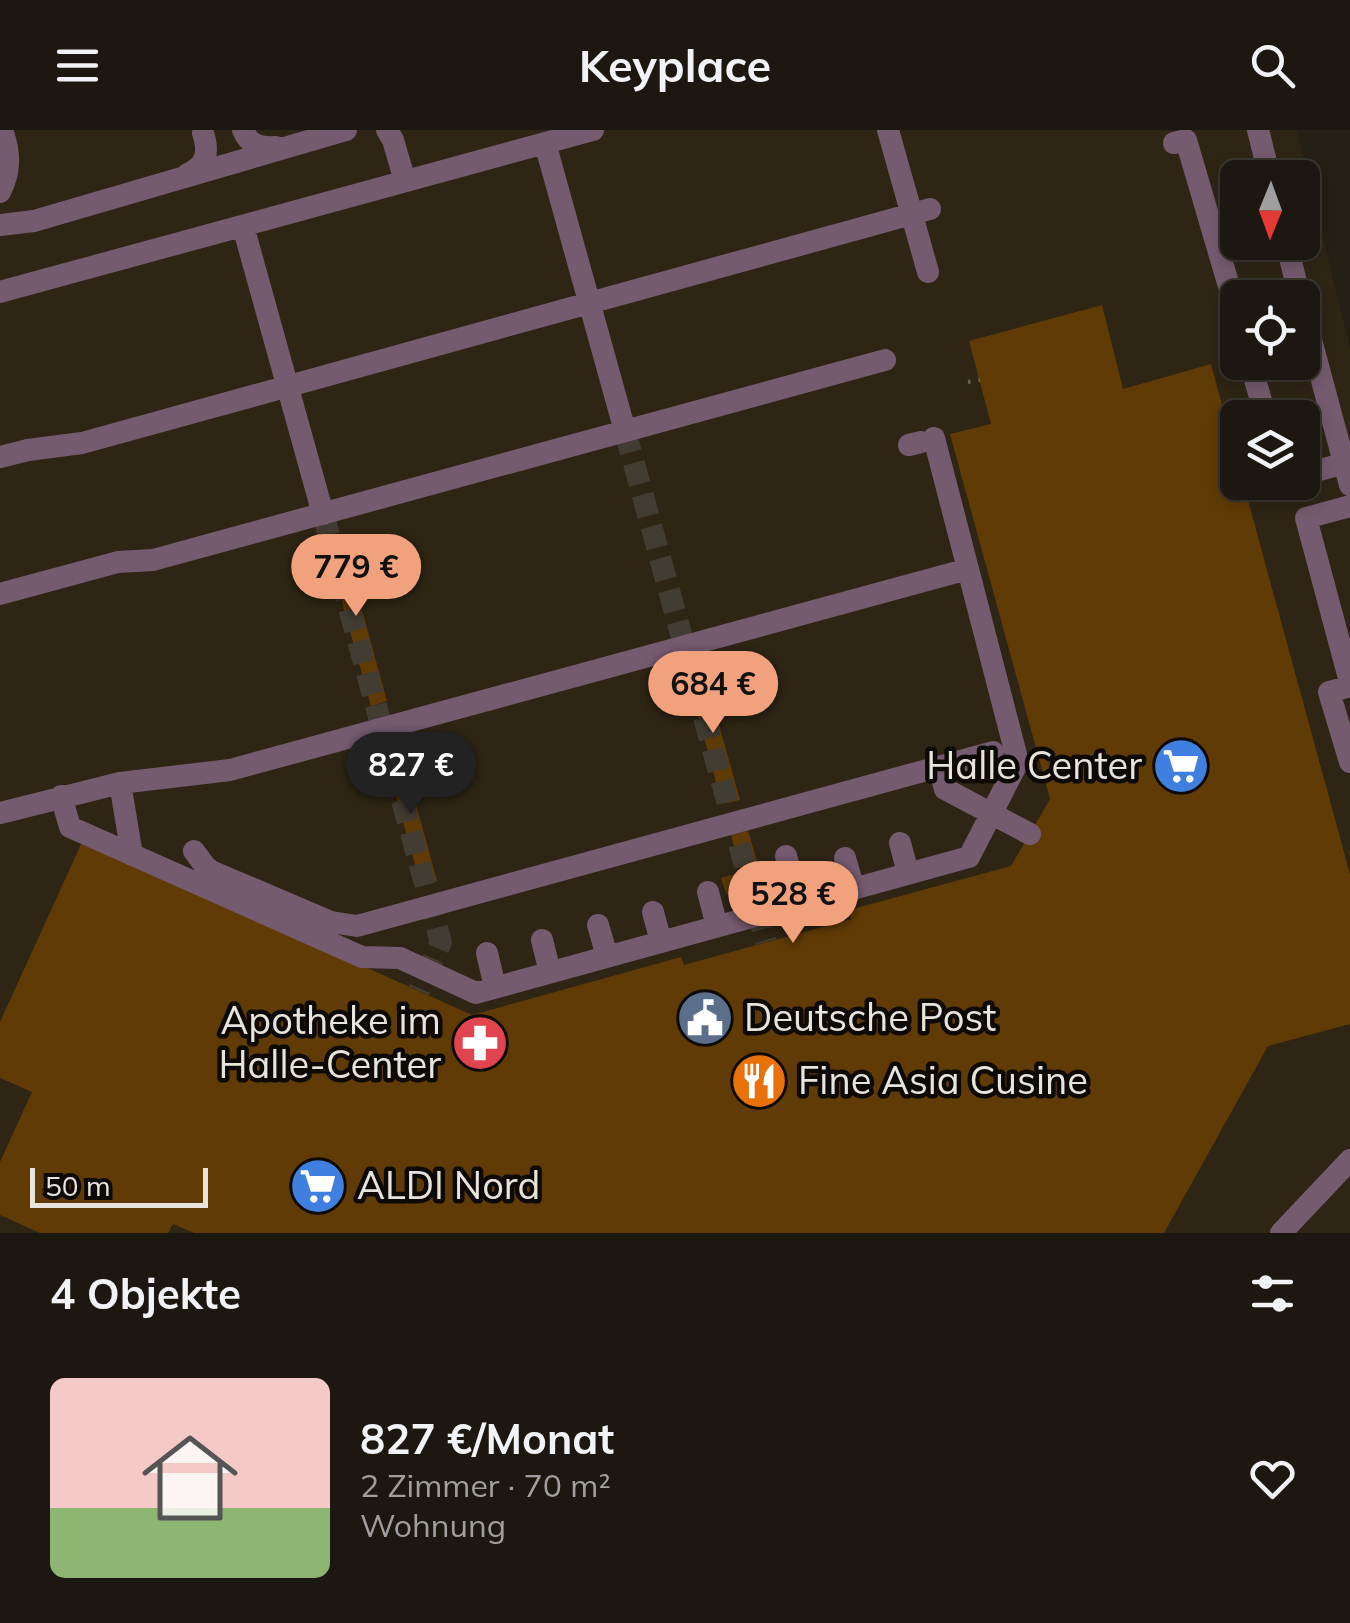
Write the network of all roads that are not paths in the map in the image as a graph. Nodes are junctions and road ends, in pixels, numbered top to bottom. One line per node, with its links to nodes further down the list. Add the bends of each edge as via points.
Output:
1 (2, 130): 15 (street, via 8,160)
2 (243, 130): 11 (street, via 260,147)
3 (346, 130): 11 (street)
4 (387, 130): 14 (street)
5 (593, 130): 10 (street)
6 (888, 130): 16 (street)
7 (1258, 130): 12 (street)
8 (199, 131): 13 (street, via 204,162)
9 (1181, 138): 20 (street)
10 (545, 143): 14 (street); 22 (street)
11 (289, 146): 13 (street)
12 (1266, 160)
13 (185, 176): 17 (street)
14 (405, 181): 18 (street)
15 (0, 192)
16 (921, 212): 19 (street); 22 (street)
17 (0, 225)
18 (243, 226): 21 (street); 25 (street)
19 (928, 272)
20 (1232, 280)
21 (0, 292)
22 (590, 304): 25 (street); 26 (street)
23 (885, 360): 26 (street)
24 (1320, 370): 29 (street)
25 (288, 387): 28 (street, via 82,443); 32 (street)
26 (625, 431): 32 (street)
27 (921, 442): 33 (street)
28 (0, 456)
29 (1348, 474): 30 (street)
30 (1320, 475)
31 (1350, 506): 35 (street, via 1306,518)
32 (323, 514): 34 (street)
33 (968, 569): 39 (street, via 230,770); 42 (street, via 1018,762)
34 (0, 594)
35 (1350, 684): 37 (street, via 1328,692)
36 (993, 752): 38 (street)
37 (1350, 762)
38 (939, 767): 42 (street, via 946,789); 55 (street)
39 (120, 783): 40 (street); 46 (street)
40 (61, 796): 41 (street); 46 (street, via 70,828)
41 (0, 812)
42 (992, 814): 43 (street); 49 (street, via 969,857)
43 (1024, 834)
44 (900, 843): 49 (street)
45 (194, 852): 52 (street)
46 (132, 855): 52 (street, via 202,889)
47 (786, 856): 53 (street)
48 (845, 858): 50 (street)
49 (908, 874): 50 (street)
50 (854, 889): 53 (street)
51 (708, 892): 57 (street)
52 (259, 902): 58 (street)
53 (800, 904): 57 (street)
54 (653, 912): 60 (street)
55 (390, 917): 58 (street); 63 (street)
56 (598, 924): 62 (street)
57 (717, 926): 60 (street)
58 (325, 930): 63 (street, via 362,957)
59 (542, 940): 64 (street)
60 (661, 942): 62 (street)
61 (487, 953): 65 (street)
62 (606, 956): 64 (street)
63 (400, 958): 65 (street, via 476,992)
64 (550, 972): 65 (street)
65 (495, 987)
66 (1350, 1160): 67 (street)
67 (1281, 1233)

